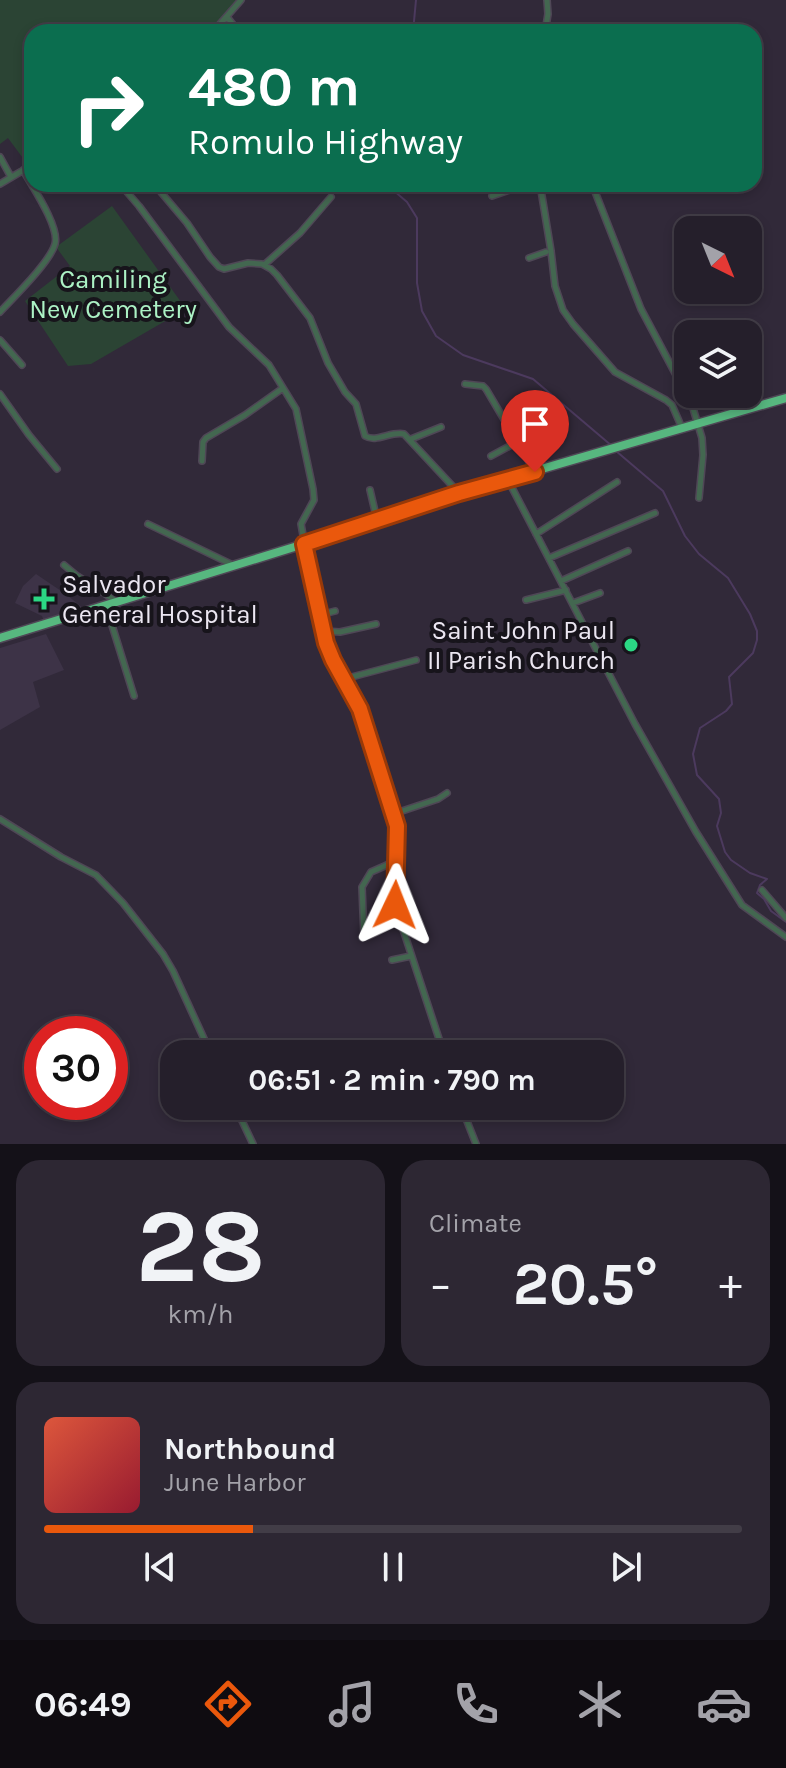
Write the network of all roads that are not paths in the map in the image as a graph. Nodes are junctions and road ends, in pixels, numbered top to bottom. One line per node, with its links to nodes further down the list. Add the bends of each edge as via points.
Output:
1 (241, 0): 3 (street)
2 (547, 0): 6 (street)
3 (227, 17): 4 (street); 5 (street)
4 (220, 24)
5 (233, 24)
6 (546, 24)
7 (0, 157): 9 (street)
8 (23, 170): 9 (street)
9 (11, 177): 10 (street)
10 (0, 184)
11 (35, 192): 22 (street, via 51,223 55,245)
12 (127, 192): 26 (street, via 229,327 262,357)
13 (160, 192): 21 (street, via 219,267)
14 (504, 192): 17 (street)
15 (541, 192): 19 (street)
16 (595, 192): 30 (street, via 641,309)
17 (492, 196)
18 (331, 197): 21 (street)
19 (549, 252): 20 (street); 32 (street, via 563,310 573,324 615,372 672,405)
20 (529, 258)
21 (264, 265): 34 (street, via 310,318 328,363 356,404 365,436 394,432)
22 (0, 312)
23 (0, 340): 24 (street)
24 (22, 365)
25 (465, 384): 33 (street, via 483,386)
26 (283, 388): 37 (street, via 206,438); 49 (street, via 299,418 313,489 314,500 301,524)
27 (0, 394): 38 (street)
28 (786, 398): 30 (highway)
29 (547, 406): 33 (street)
30 (698, 424): 32 (highway); 44 (street, via 703,455)
31 (441, 427): 34 (street)
32 (682, 429): 39 (highway)
33 (511, 432): 35 (street)
34 (411, 439): 43 (street)
35 (517, 442): 36 (street); 39 (street)
36 (491, 456)
37 (202, 461)
38 (57, 469)
39 (535, 472): 40 (highway)
40 (508, 480): 43 (highway); 48 (street)
41 (617, 482): 48 (street)
42 (370, 490): 46 (street)
43 (459, 493): 46 (highway)
44 (699, 498)
45 (655, 513): 51 (street)
46 (377, 520): 49 (highway)
47 (148, 524): 53 (street)
48 (536, 534): 51 (street)
49 (304, 544): 53 (highway); 62 (street)
50 (628, 551): 54 (street)
51 (549, 558): 54 (street)
52 (64, 565): 58 (street)
53 (234, 566): 58 (highway)
54 (561, 581): 55 (street)
55 (566, 590): 57 (street); 59 (street)
56 (600, 593): 59 (street)
57 (526, 600)
58 (117, 602): 60 (highway)
59 (573, 603): 76 (street, via 635,724 736,897)
60 (106, 606): 65 (highway); 68 (street)
61 (335, 611): 62 (street)
62 (320, 615): 64 (street)
63 (376, 624): 64 (street)
64 (323, 631): 67 (street)
65 (0, 638)
66 (416, 660): 67 (street)
67 (344, 679): 70 (street, via 360,709)
68 (134, 696)
69 (447, 793): 70 (street)
70 (393, 814): 72 (street)
71 (0, 819): 79 (street, via 96,875 123,903 168,962)
72 (396, 861): 75 (street, via 371,872 362,887); 77 (street, via 395,905)
73 (762, 890): 74 (street)
74 (786, 918)
75 (364, 937)
76 (786, 937)
77 (411, 956): 78 (street); 80 (street)
78 (392, 960)
79 (204, 1040)
80 (439, 1040)
81 (242, 1120): 83 (street)
82 (467, 1120): 84 (street)
83 (253, 1144)
84 (476, 1144)

